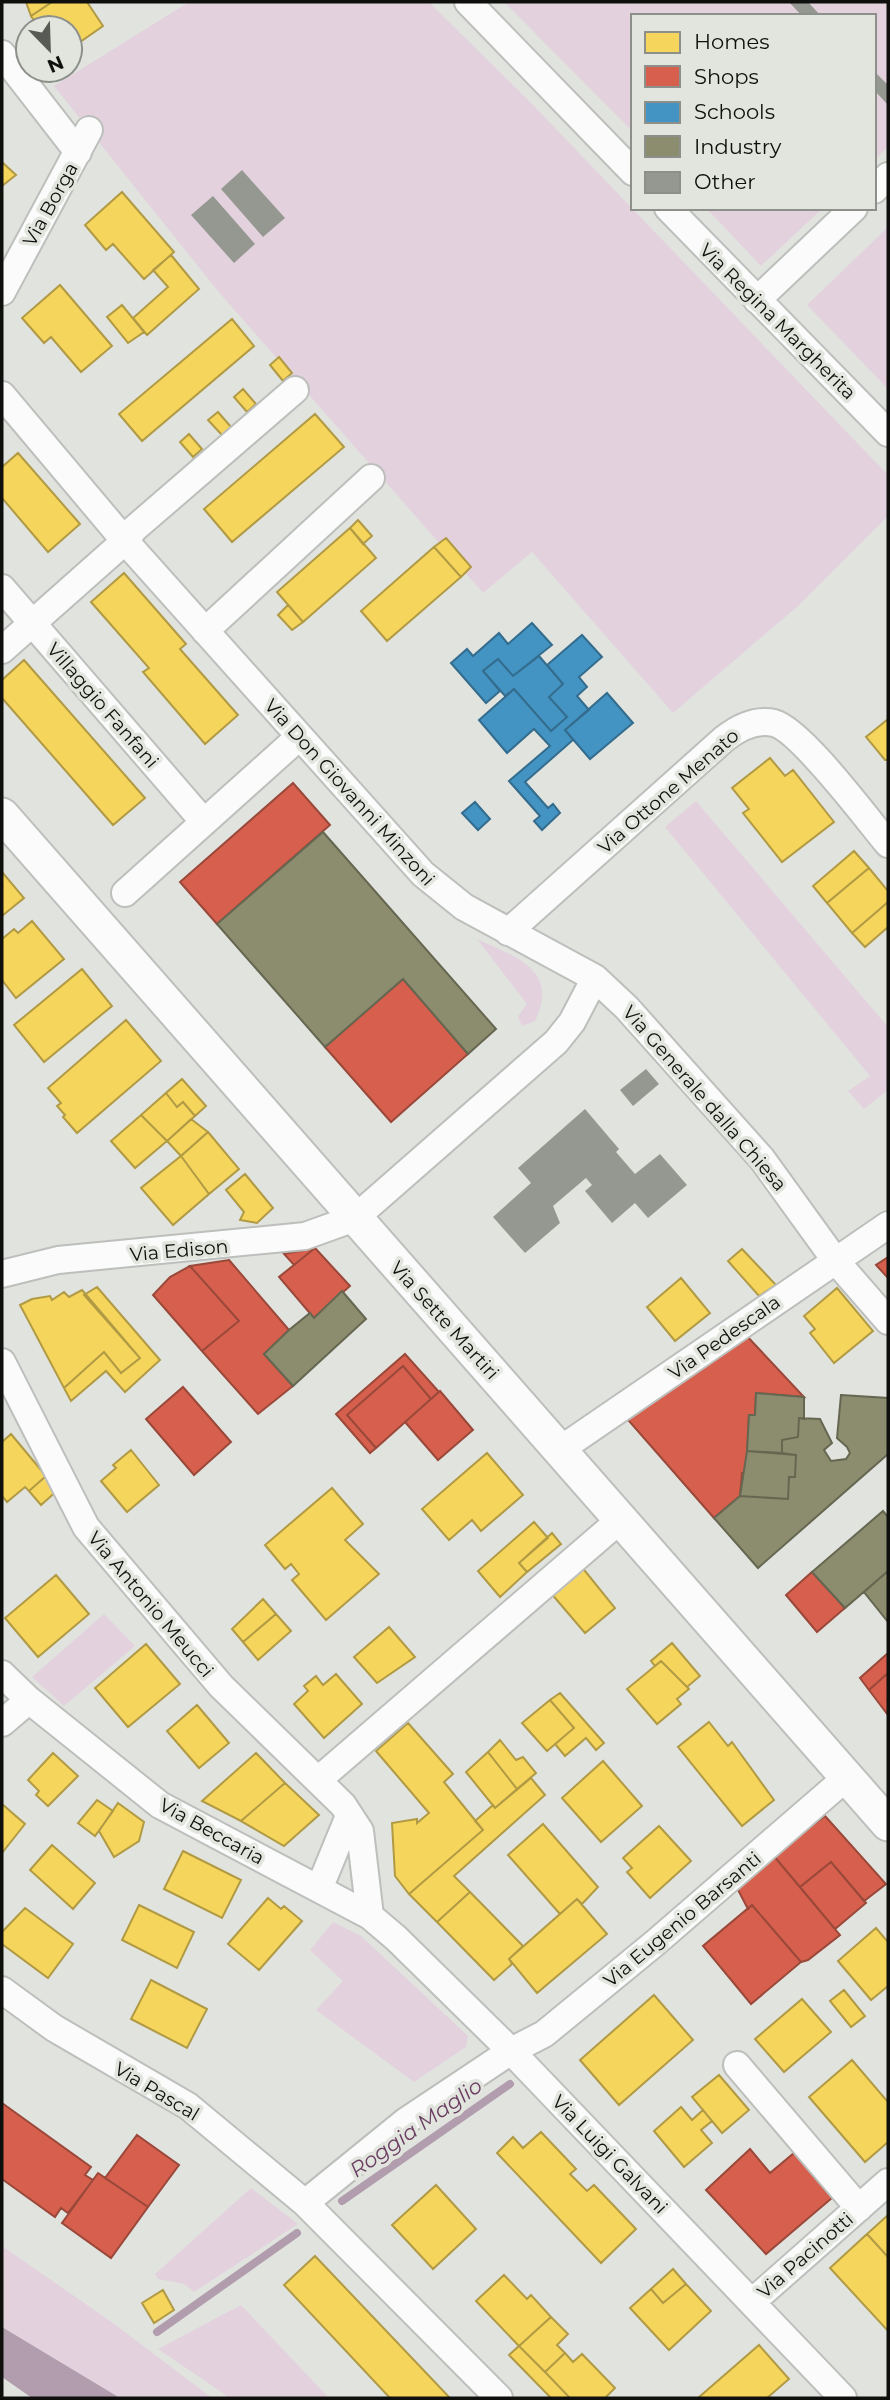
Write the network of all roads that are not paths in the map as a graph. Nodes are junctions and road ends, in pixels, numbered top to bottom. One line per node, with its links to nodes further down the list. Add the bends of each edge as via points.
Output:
1 (468, 2): 3 (street)
2 (2, 54): 6 (street, Via Borga, via 83,141)
3 (631, 170)
4 (670, 210): 7 (street, Via Regina Margherita)
5 (852, 210): 7 (street)
6 (2, 292)
7 (757, 300): 10 (street, Via Regina Margherita)
8 (295, 390): 12 (street)
9 (2, 395): 12 (street, Via Don Giovanni Minzoni)
10 (888, 433)
11 (371, 478): 15 (street)
12 (125, 541): 14 (street); 15 (street, Via Don Giovanni Minzoni)
13 (2, 588): 14 (street, Villaggio Fanfani)
14 (32, 624): 16 (street); 19 (street, Villaggio Fanfani)
15 (205, 631): 17 (street, Via Don Giovanni Minzoni)
16 (2, 650)
17 (299, 737): 19 (street); 22 (street, Via Don Giovanni Minzoni, via 423,874 464,907)
18 (2, 815): 24 (main road, Via Sette Martiri)
19 (204, 822): 21 (street)
20 (888, 844): 22 (street, Via Ottone Menato, via 798,738 774,723 746,725 724,739)
21 (125, 893)
22 (508, 932): 23 (street, Via Don Giovanni Minzoni)
23 (595, 978): 24 (street, via 556,1042); 26 (street, Via Generale dalla Chiesa, via 762,1159)
24 (355, 1219): 27 (street, Via Edison, via 305,1236 58,1260); 30 (main road, Via Sette Martiri)
25 (888, 1225): 26 (street, Via Pedescala)
26 (835, 1259): 28 (street, Via Generale dalla Chiesa); 30 (street, Via Pedescala)
27 (2, 1274)
28 (888, 1321)
29 (2, 1362): 36 (street, Via Antonio Meucci, via 86,1527 221,1686)
30 (561, 1449): 31 (main road, Via Sette Martiri)
31 (620, 1520): 35 (main road, Via Sette Martiri); 36 (street)
32 (2, 1674): 33 (street, Via Beccaria)
33 (29, 1700): 34 (street); 39 (street, Via Beccaria, via 160,1805)
34 (2, 1723)
35 (847, 1777): 38 (main road, Via Sette Martiri); 42 (street, Via Eugenio Barsanti, via 555,2026)
36 (318, 1780): 37 (street, Via Antonio Meucci)
37 (349, 1816): 39 (street); 40 (street, Via Antonio Meucci, via 363,1842)
38 (888, 1824)
39 (319, 1889): 40 (street, Via Beccaria)
40 (370, 1916): 42 (street, Via Luigi Galvani)
41 (2, 1990): 45 (street, Via Pascal, via 54,2028 188,2106)
42 (511, 2051): 45 (street, via 406,2120); 47 (street, Via Luigi Galvani)
43 (737, 2065): 46 (street)
44 (888, 2182): 46 (street, Via Pacinotti)
45 (305, 2203): 48 (street, Via Pascal)
46 (859, 2208): 47 (street, Via Pacinotti)
47 (752, 2302): 49 (street, Via Luigi Galvani)
48 (499, 2398)
49 (844, 2398)

